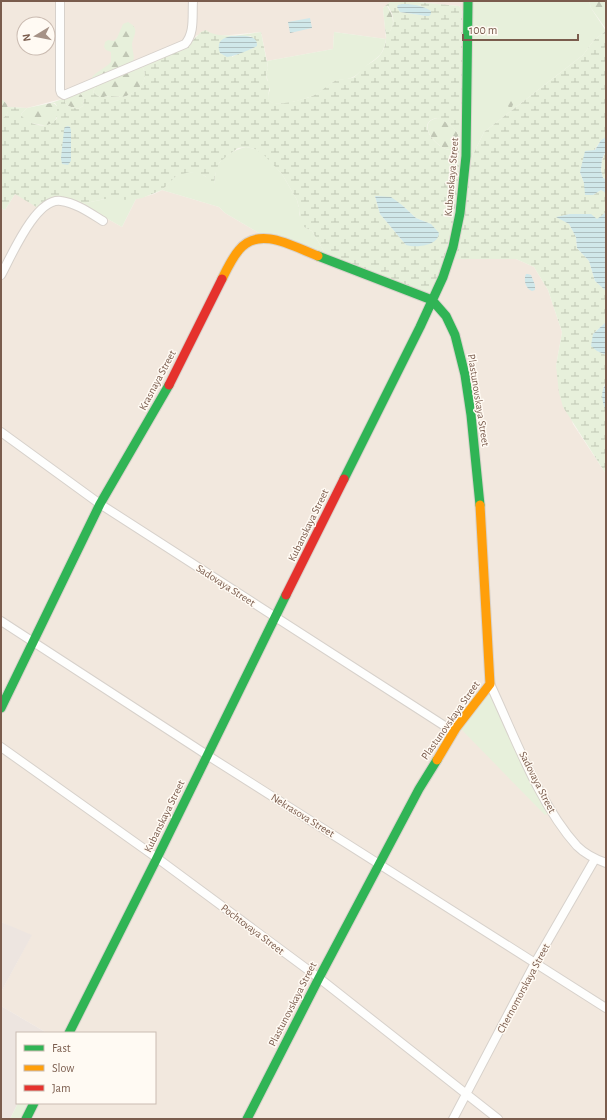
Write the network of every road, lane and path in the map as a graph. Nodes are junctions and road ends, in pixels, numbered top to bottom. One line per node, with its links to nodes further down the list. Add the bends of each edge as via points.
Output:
1 (60, 1): 2 (street, via 60,90 64,95 185,44 192,32)
2 (193, 1)
3 (468, 1): 6 (street, Kubanskaya Street, via 465,179 452,247 443,277)
4 (103, 221): 5 (street, via 76,206 60,201 46,204 28,226)
5 (1, 275)
6 (432, 300): 8 (street, Krasnaya Street, via 273,239 259,237 249,240 234,256 169,385); 9 (street, Kubanskaya Street); 12 (street, Plastunovskaya Street, via 452,327 464,373 478,476)
7 (1, 432): 8 (street, Sadovaya Street)
8 (100, 504): 9 (street, Sadovaya Street); 11 (street, Krasnaya Street)
9 (275, 617): 14 (street, Sadovaya Street); 16 (street, Kubanskaya Street)
10 (1, 621): 11 (street, Nekrasova Street)
11 (34, 642): 13 (street, Krasnaya Street); 16 (street, Nekrasova Street)
12 (490, 684): 14 (street, Plastunovskaya Street); 18 (street, Sadovaya Street, via 554,814 578,846)
13 (1, 708)
14 (454, 732): 19 (street, Plastunovskaya Street, via 419,789)
15 (1, 747): 17 (street, Pochtovaya Street)
16 (207, 756): 17 (street, Kubanskaya Street); 19 (street, Nekrasova Street)
17 (157, 858): 22 (street, Pochtovaya Street); 24 (street, Kubanskaya Street)
18 (595, 859): 20 (street, Sadovaya Street); 21 (street, Chernomorskaya Street)
19 (379, 863): 21 (street, Nekrasova Street); 22 (street, Plastunovskaya Street)
20 (606, 863)
21 (535, 963): 23 (street, Nekrasova Street); 25 (street, Chernomorskaya Street)
22 (319, 978): 25 (street, Pochtovaya Street); 28 (street, Plastunovskaya Street)
23 (606, 1008)
24 (70, 1032)
25 (467, 1094): 29 (street, Chernomorskaya Street); 30 (street, Pochtovaya Street)
26 (34, 1104): 27 (street)
27 (26, 1119)
28 (247, 1119)
29 (453, 1119)
30 (498, 1119)

